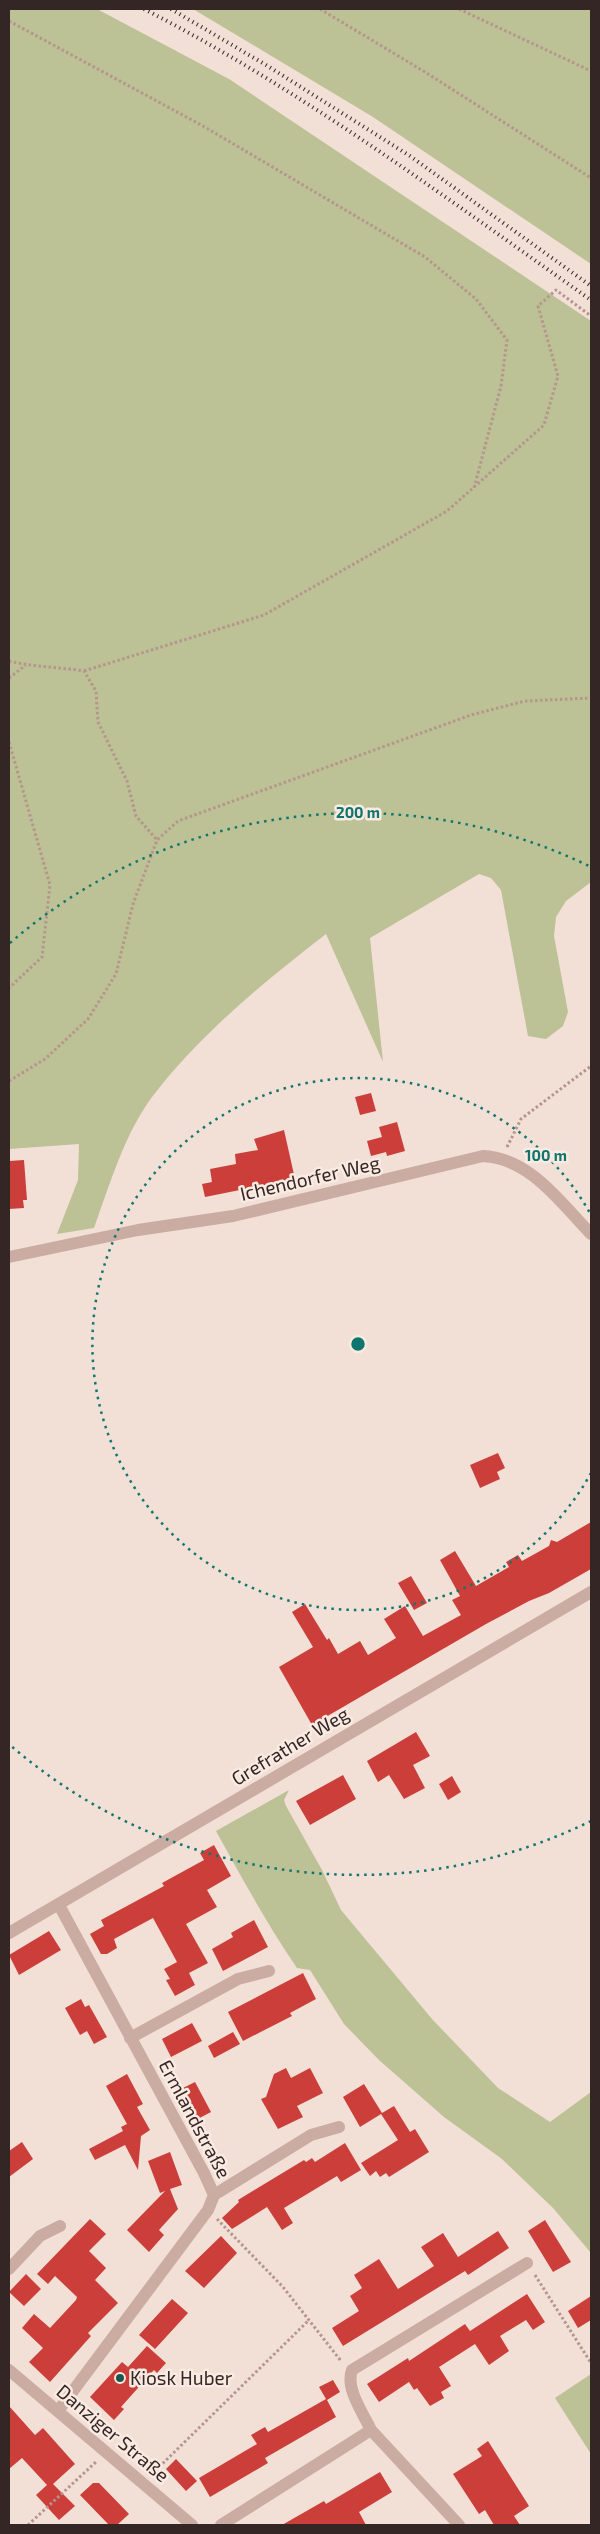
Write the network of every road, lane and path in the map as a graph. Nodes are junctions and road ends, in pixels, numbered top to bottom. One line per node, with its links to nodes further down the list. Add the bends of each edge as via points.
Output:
1 (320, 9): 5 (path)
2 (459, 9): 4 (path)
3 (9, 22): 7 (path, via 203,126 425,257 476,299 507,340 501,386)
4 (591, 70)
5 (591, 178)
6 (591, 316): 7 (path, via 556,290 538,306 558,376 544,425)
7 (474, 488): 10 (path, via 447,511 264,615)
8 (9, 661): 9 (path)
9 (26, 665): 10 (path); 11 (path)
10 (84, 671): 14 (path, via 96,691 98,722 127,781 136,816)
11 (9, 678)
12 (591, 698): 14 (path, via 525,701 471,716 178,821)
13 (9, 742): 15 (path, via 50,885 42,957)
14 (157, 840): 17 (path, via 132,904 116,974 88,1019 45,1059)
15 (9, 988)
16 (591, 1066): 18 (path, via 522,1119)
17 (9, 1081)
18 (500, 1158): 19 (street, Ichendorfer Weg, via 519,1166 541,1182); 20 (street, Ichendorfer Weg, via 483,1156 459,1160 233,1216 138,1230)
19 (591, 1234)
20 (9, 1256)
21 (591, 1592): 22 (street, Grefrather Weg)
22 (59, 1905): 23 (street, Grefrather Weg); 25 (street, Ermlandstraße)
23 (9, 1933)
24 (269, 1971): 25 (street, via 238,1979)
25 (130, 2038): 27 (street, Ermlandstraße)
26 (339, 2127): 27 (street, via 311,2136)
27 (214, 2195): 28 (street, Ermlandstraße)
28 (208, 2210): 32 (path, via 283,2287); 36 (street, Ermlandstraße)
29 (60, 2226): 31 (street, via 40,2236)
30 (527, 2263): 33 (path); 35 (street)
31 (9, 2270)
32 (309, 2320): 35 (path, via 343,2364); 39 (path)
33 (591, 2363)
34 (9, 2370): 36 (street, Danziger Straße)
35 (352, 2370): 37 (street, via 351,2386)
36 (58, 2411): 38 (street, Danziger Straße)
37 (371, 2430): 42 (street); 43 (street)
38 (106, 2452): 39 (street, Danziger Straße); 40 (path)
39 (143, 2483): 41 (street, Danziger Straße)
40 (28, 2525)
41 (192, 2525)
42 (221, 2525)
43 (459, 2525)

